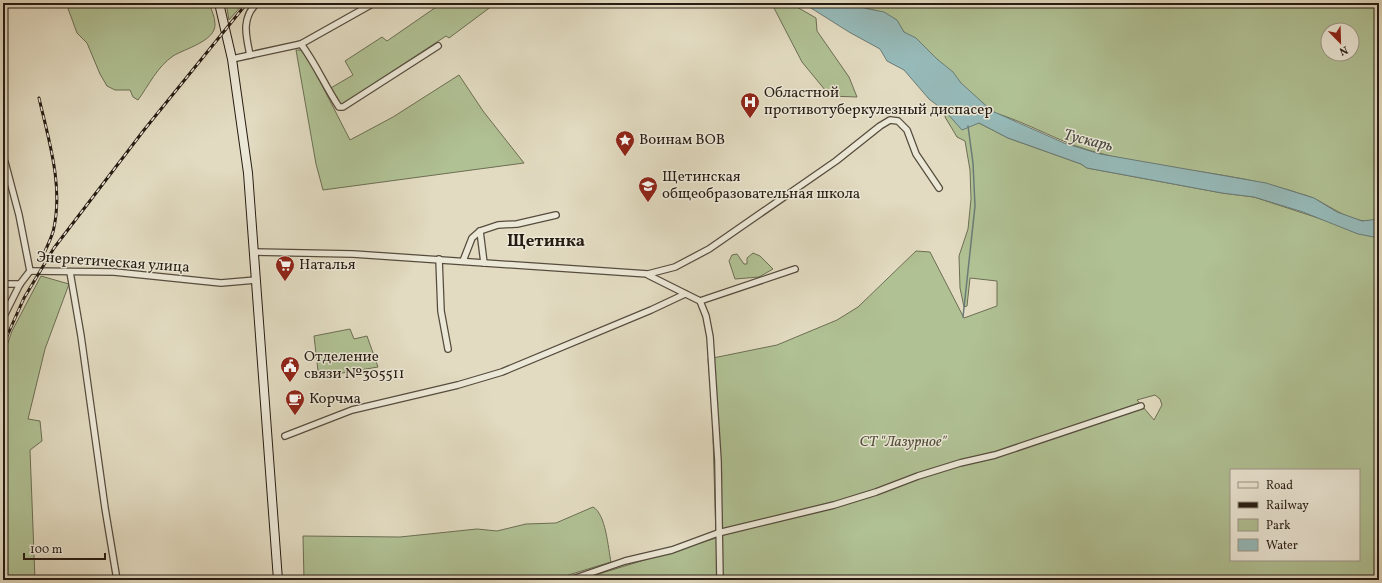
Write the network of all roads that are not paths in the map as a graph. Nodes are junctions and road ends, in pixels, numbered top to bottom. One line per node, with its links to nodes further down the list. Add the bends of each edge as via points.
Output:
1 (219, 3): 7 (main road)
2 (257, 3): 6 (street, via 246,20)
3 (374, 3): 4 (street)
4 (301, 44): 5 (street, via 333,98 343,107); 6 (street)
5 (438, 46)
6 (250, 55): 7 (street)
7 (232, 59): 12 (main road, via 248,173)
8 (5, 162): 17 (street, Энергетическая улица)
9 (939, 188): 19 (street, via 916,154 907,130 898,122 890,120 836,161 709,249 675,267)
10 (556, 215): 11 (street)
11 (480, 230): 14 (street, via 472,238); 15 (street)
12 (254, 252): 13 (street); 20 (main road)
13 (439, 259): 14 (street); 26 (street, via 440,299)
14 (463, 261): 15 (street)
15 (484, 263): 19 (street)
16 (795, 269): 24 (street)
17 (30, 271): 18 (street, Энергетическая улица); 22 (street)
18 (70, 272): 20 (street, Энергетическая улица, via 114,272 221,283); 30 (street, via 82,336)
19 (648, 274): 23 (street)
20 (256, 280): 31 (main road)
21 (3, 284): 22 (street)
22 (20, 284): 25 (street)
23 (685, 294): 24 (street); 28 (street, via 502,372 352,410)
24 (700, 302): 29 (street, via 706,316 710,338 718,461)
25 (3, 318)
26 (448, 350)
27 (1141, 406): 29 (street, via 841,503)
28 (285, 436)
29 (718, 533): 32 (street, via 672,550 625,561); 33 (street)
30 (117, 580)
31 (278, 580)
32 (570, 580)
33 (720, 580)

